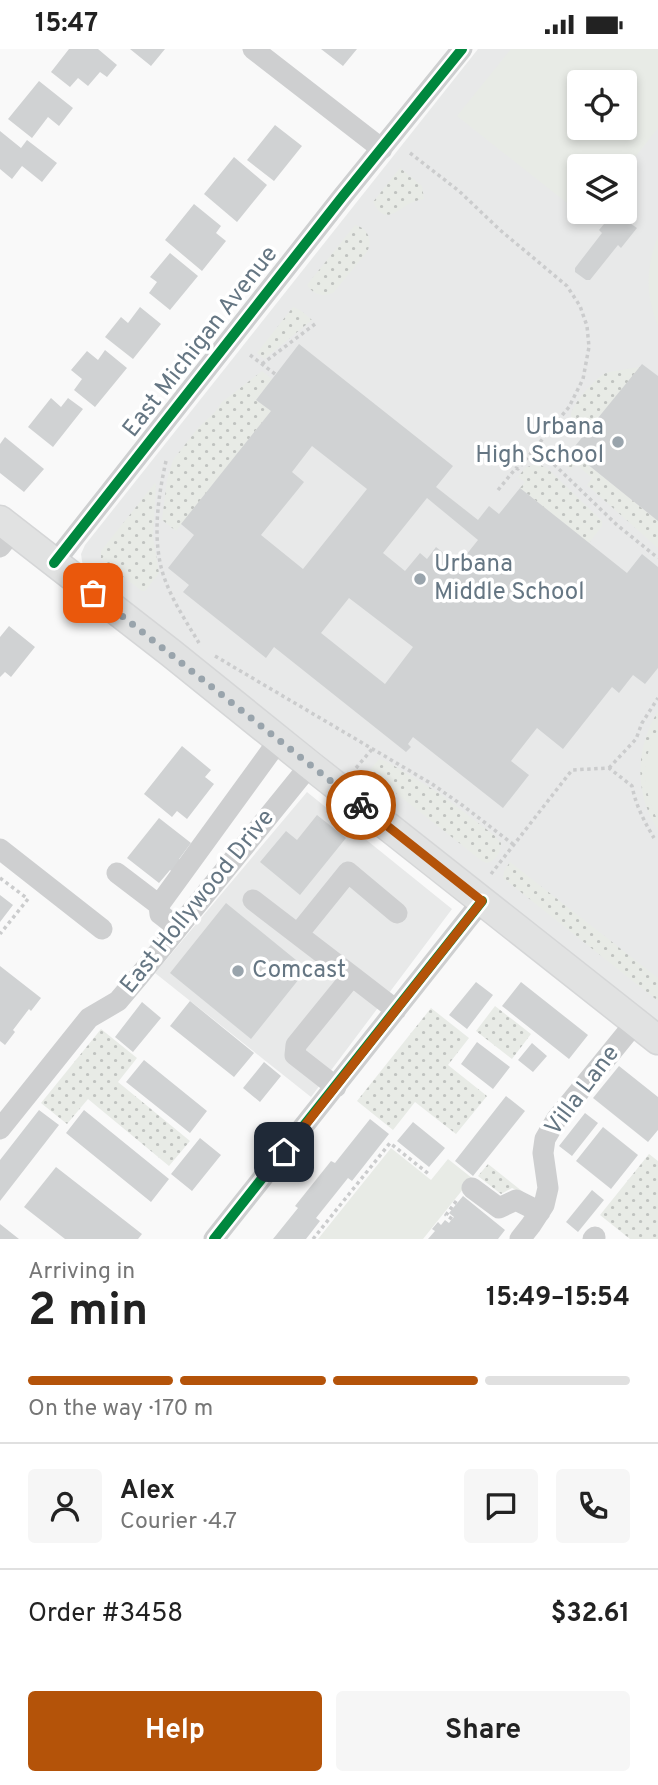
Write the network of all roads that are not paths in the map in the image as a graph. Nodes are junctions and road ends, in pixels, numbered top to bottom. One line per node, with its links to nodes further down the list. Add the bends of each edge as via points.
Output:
1 (253, 49): 3 (street)
2 (462, 49): 3 (street, East Michigan Avenue)
3 (382, 149): 5 (street, East Michigan Avenue)
4 (4, 533): 5 (main road)
5 (54, 563): 6 (main road)
6 (279, 740): 7 (main road); 12 (street)
7 (310, 765): 11 (main road); 14 (street, East Hollywood Drive)
8 (0, 849): 15 (street)
9 (117, 873): 12 (street)
10 (253, 900): 16 (street)
11 (482, 901): 18 (street); 19 (main road)
12 (159, 905): 14 (street, via 160,914)
13 (397, 913): 16 (street, via 348,872)
14 (178, 928): 22 (street, East Hollywood Drive, via 118,1001 89,1018)
15 (102, 929)
16 (298, 935): 17 (street)
17 (352, 976): 18 (street); 21 (street, via 296,1045 295,1055)
18 (396, 1010): 21 (street)
19 (635, 1023): 20 (main road); 24 (street, Villa Lane, via 545,1139 548,1188)
20 (658, 1040)
21 (336, 1087): 25 (street)
22 (0, 1129)
23 (472, 1188): 24 (street, via 499,1208 516,1200)
24 (540, 1212): 26 (street, Villa Lane)
25 (214, 1239)
26 (520, 1239)

